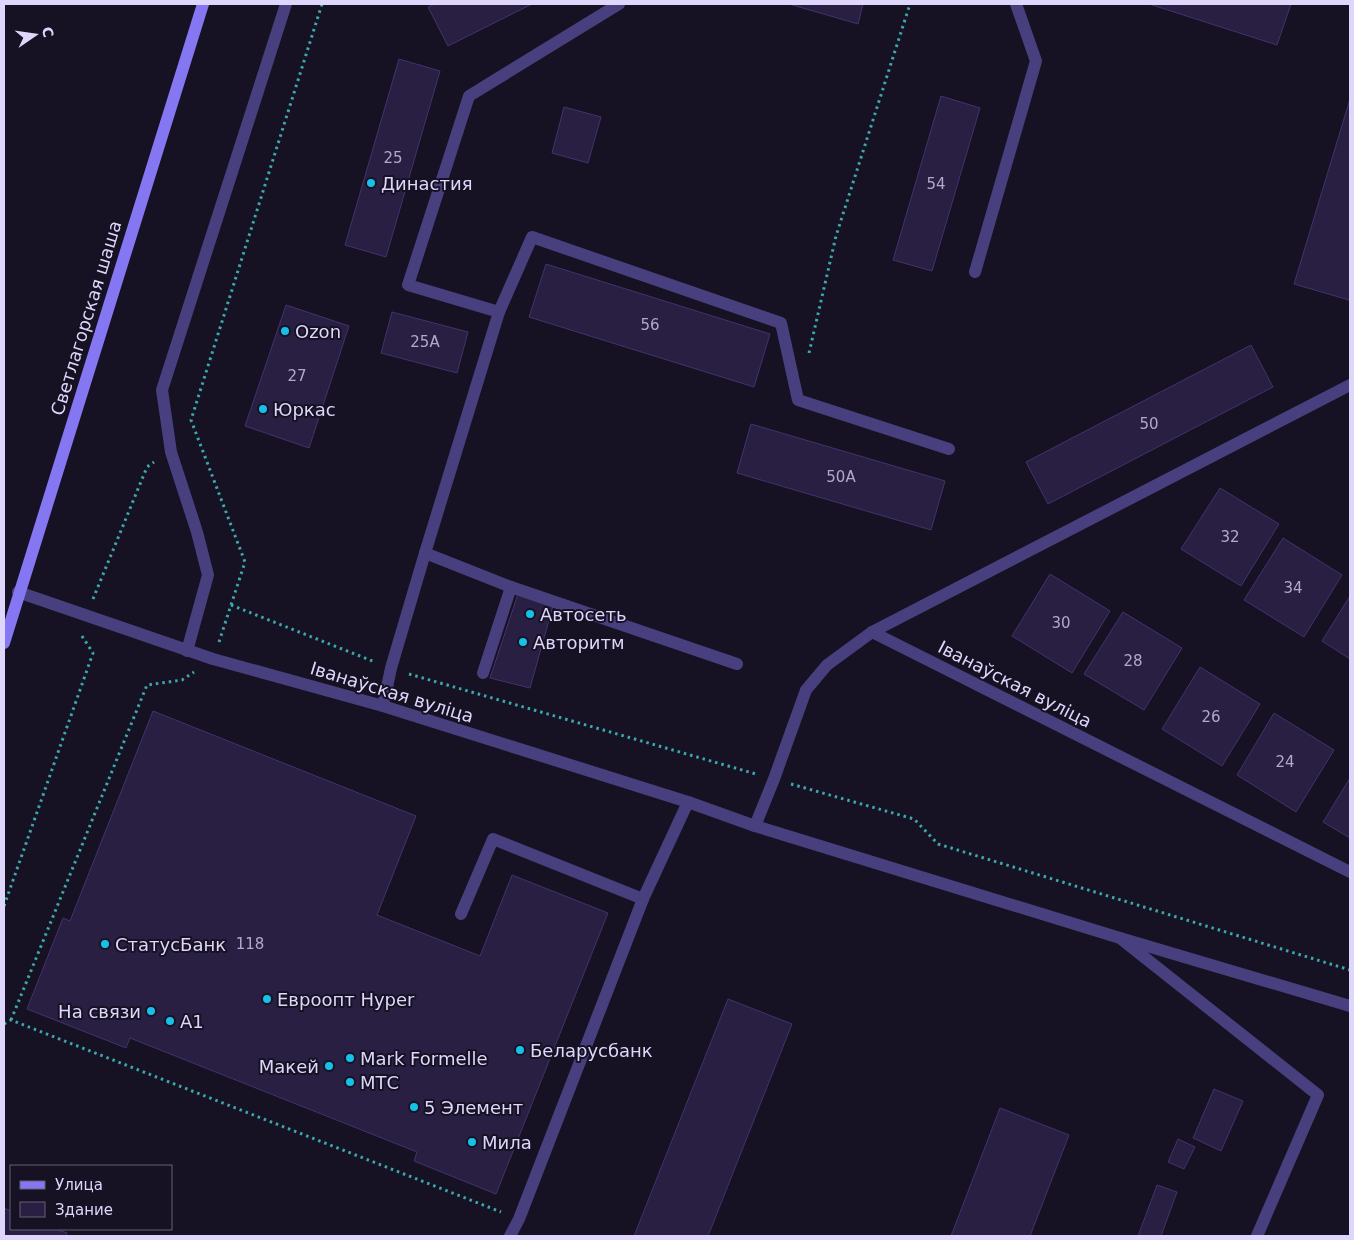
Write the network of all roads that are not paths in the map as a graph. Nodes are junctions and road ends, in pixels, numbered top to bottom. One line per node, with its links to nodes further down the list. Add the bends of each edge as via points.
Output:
1 (203, 4): 11 (main road, Светлагорская шаша)
2 (286, 4): 14 (street, via 162,390 170,452 208,575)
3 (619, 4): 6 (street, via 469,96 408,285)
4 (1016, 4): 5 (street, via 1036,61)
5 (975, 272)
6 (499, 312): 8 (street, via 532,237 781,323 798,400); 9 (street)
7 (1350, 385): 12 (street)
8 (949, 450)
9 (424, 552): 10 (street); 17 (street)
10 (510, 587): 15 (street); 16 (street)
11 (18, 592): 13 (main road, Светлагорская шаша); 14 (street, Іванаўская вуліца)
12 (872, 632): 19 (street, via 827,665 806,690); 20 (street, Іванаўская вуліца)
13 (4, 643)
14 (187, 651): 17 (street, Іванаўская вуліца)
15 (737, 664)
16 (483, 673)
17 (383, 706): 18 (street, Іванаўская вуліца)
18 (688, 802): 19 (street, Іванаўская вуліца); 21 (street)
19 (756, 826): 23 (street, Іванаўская вуліца)
20 (1350, 872)
21 (643, 899): 22 (street, via 494,840); 25 (street)
22 (461, 914)
23 (1120, 938): 24 (street, Іванаўская вуліца); 26 (street, via 1318,1095)
24 (1350, 1006)
25 (510, 1236)
26 (1257, 1236)

